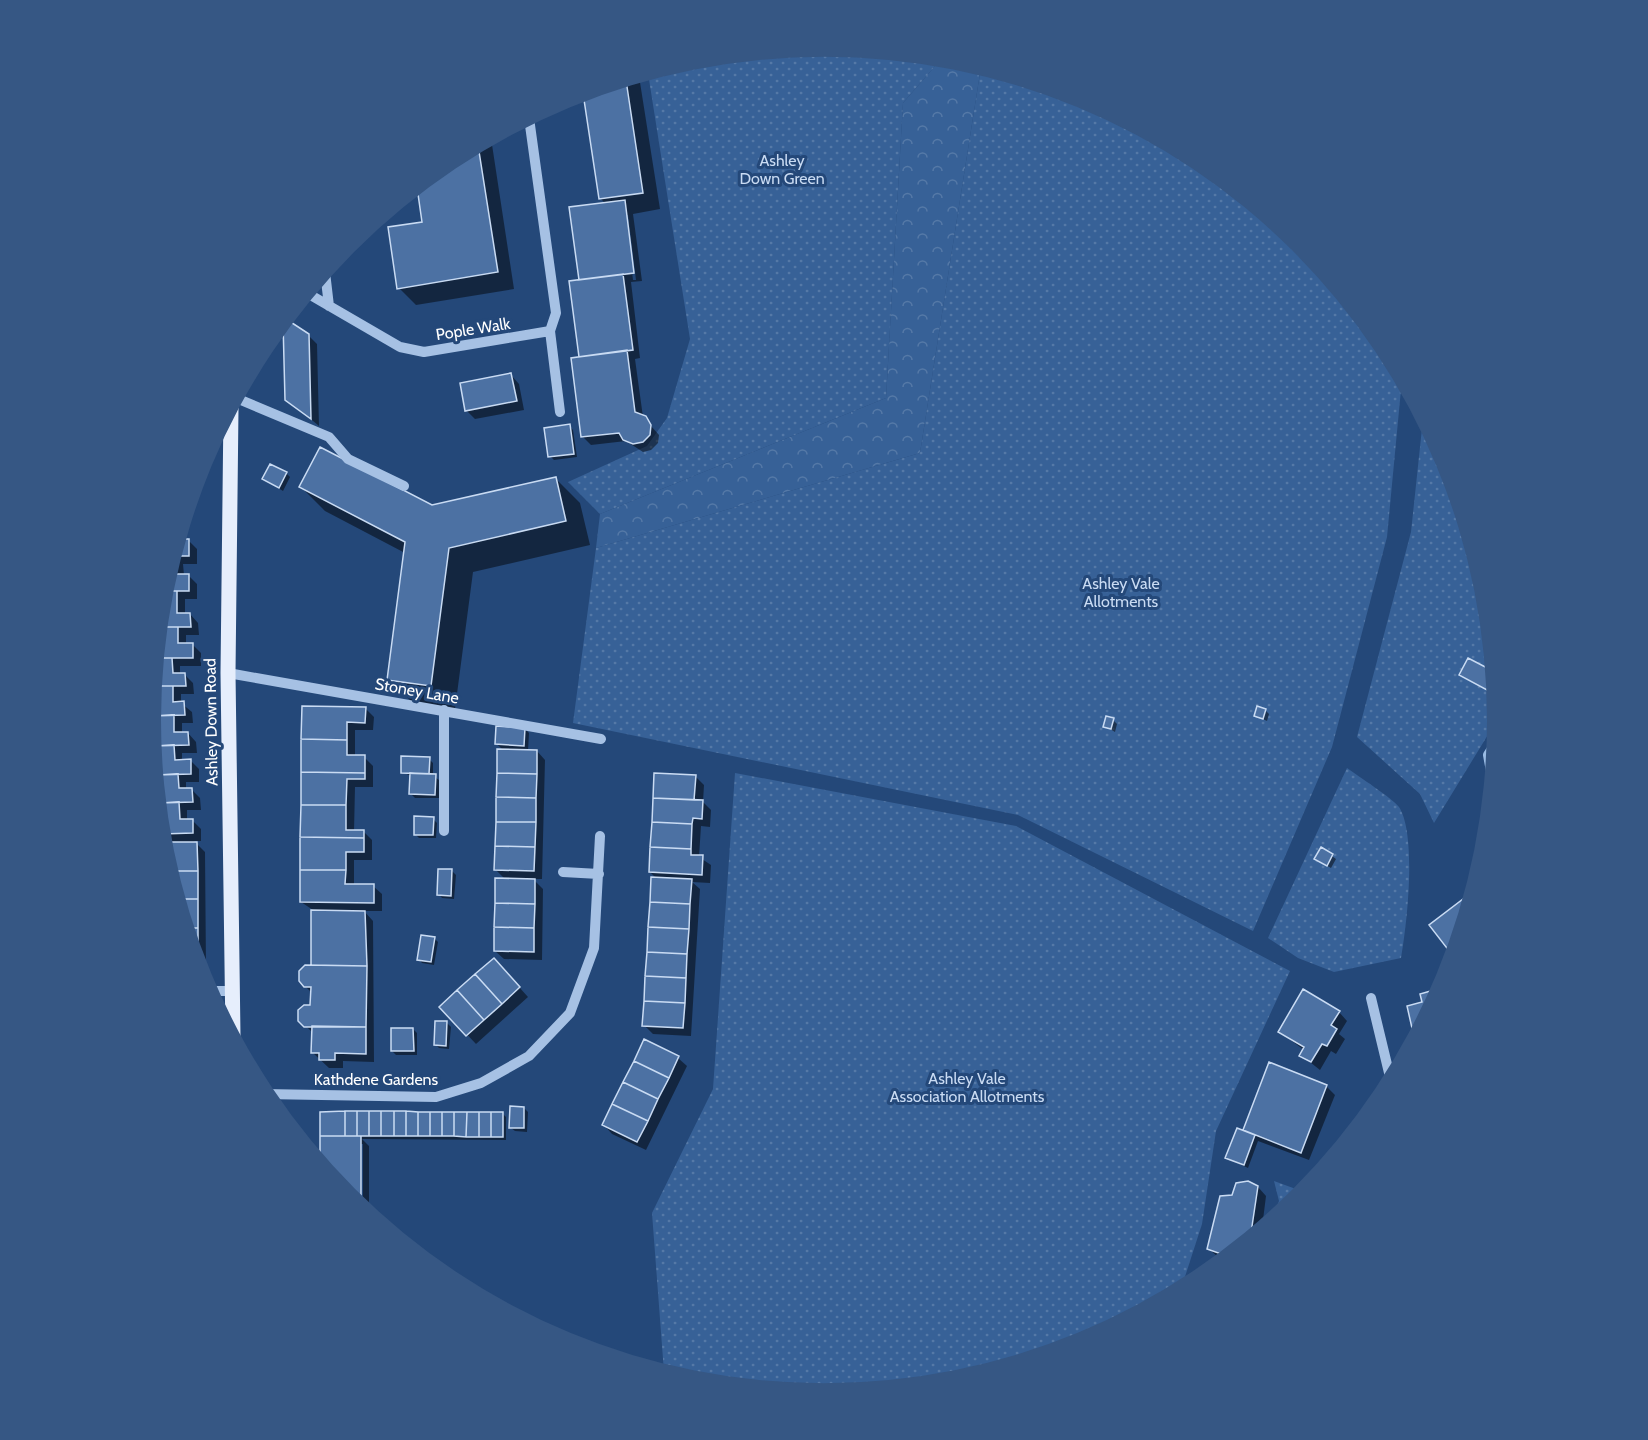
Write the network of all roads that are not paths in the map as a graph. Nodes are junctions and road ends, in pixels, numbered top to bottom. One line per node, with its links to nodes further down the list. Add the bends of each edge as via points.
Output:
1 (530, 126): 5 (street, via 556,313)
2 (326, 283): 4 (street)
3 (314, 297): 4 (street, Pople Walk)
4 (329, 306): 5 (street, Pople Walk, via 400,347 424,352)
5 (550, 332): 7 (street)
6 (243, 401): 9 (street, via 328,437 348,459)
7 (560, 412)
8 (231, 424): 10 (main road, Ashley Down Road)
9 (404, 486)
10 (228, 673): 11 (street, Stoney Lane); 18 (main road, Ashley Down Road)
11 (444, 710): 12 (street, Stoney Lane); 13 (street)
12 (601, 739)
13 (444, 831)
14 (600, 836): 16 (street, Kathdene Gardens)
15 (563, 872): 16 (street)
16 (599, 874): 22 (street, Kathdene Gardens, via 594,948 570,1013 529,1056 481,1083 436,1097)
17 (219, 991): 18 (street)
18 (233, 992): 20 (main road, Ashley Down Road)
19 (1371, 998): 21 (street)
20 (233, 1020)
21 (1388, 1068)
22 (277, 1094)

